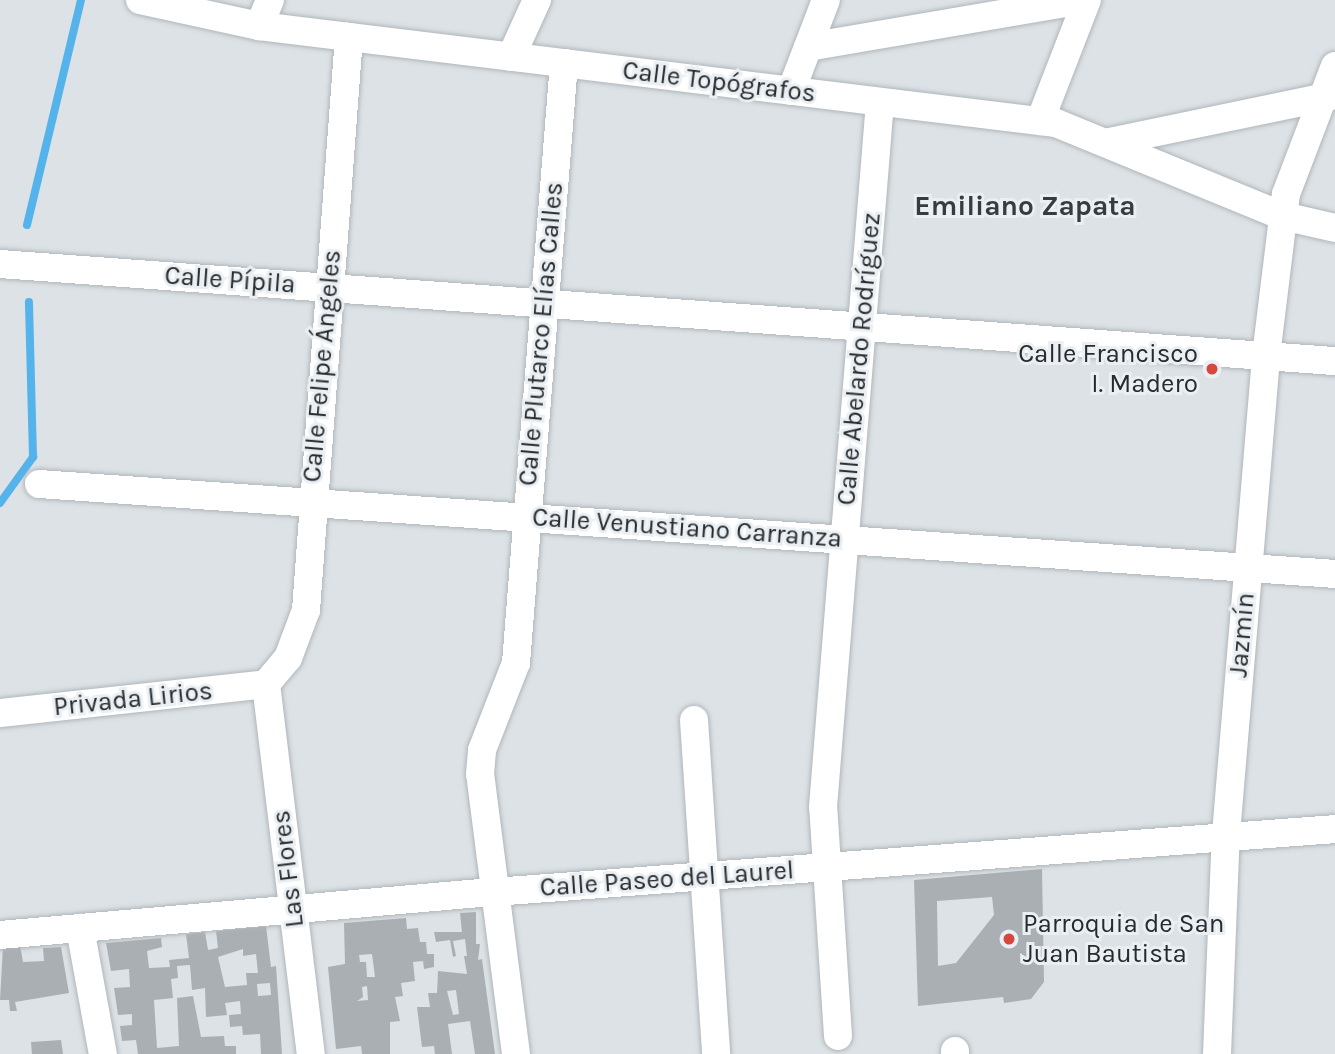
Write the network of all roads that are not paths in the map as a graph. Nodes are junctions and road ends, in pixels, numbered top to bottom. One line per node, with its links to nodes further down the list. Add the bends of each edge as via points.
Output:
1 (270, 0): 6 (street)
2 (537, 0): 9 (street)
3 (826, 0): 8 (street)
4 (1085, 0): 8 (street); 15 (street)
5 (151, 1): 6 (street, Calle Topógrafos)
6 (259, 26): 7 (street, Calle Topógrafos)
7 (349, 37): 9 (street, Calle Topógrafos); 20 (street, Calle Felipe Ángeles)
8 (808, 47): 12 (street)
9 (511, 57): 10 (street, Calle Topógrafos)
10 (564, 63): 12 (street, Calle Topógrafos); 21 (street, Calle Plutarco Elías Calles)
11 (1335, 66): 13 (street, Jazmín)
12 (791, 91): 14 (street, Calle Topógrafos)
13 (1330, 96): 16 (street); 17 (street, Jazmín, via 1286,194)
14 (880, 102): 15 (street, Calle Topógrafos); 22 (street, Calle Abelardo Rodríguez)
15 (1040, 121): 16 (street, Calle Topógrafos)
16 (1109, 142): 17 (street, Calle Topógrafos)
17 (1283, 216): 18 (street, Calle Topógrafos); 23 (street, Jazmín)
18 (1335, 228)
19 (0, 264): 20 (street, Calle Pípila)
20 (329, 288): 21 (street, Calle Pípila); 26 (street, Calle Felipe Ángeles)
21 (544, 303): 22 (street); 27 (street, Calle Plutarco Elías Calles)
22 (862, 327): 23 (street); 28 (street, Calle Abelardo Rodríguez)
23 (1266, 356): 24 (street); 29 (street, Jazmín)
24 (1335, 361)
25 (39, 484): 26 (street, Calle Venustiano Carranza)
26 (312, 502): 27 (street, Calle Venustiano Carranza); 31 (street, Calle Felipe Ángeles, via 306,610 288,658)
27 (525, 517): 28 (street, Calle Venustiano Carranza); 38 (street, Calle Plutarco Elías Calles, via 516,663 482,750 480,774)
28 (844, 539): 29 (street, Calle Venustiano Carranza); 36 (street, Calle Abelardo Rodríguez, via 823,807)
29 (1248, 568): 30 (street, Calle Venustiano Carranza); 35 (street, Jazmín)
30 (1335, 574)
31 (266, 684): 32 (street, Privada Lirios); 39 (street, Las Flores)
32 (0, 713)
33 (694, 720): 37 (street)
34 (1335, 829): 35 (street, Calle Paseo del Laurel)
35 (1226, 834): 36 (street, Calle Paseo del Laurel); 47 (street, Jazmín)
36 (827, 867): 37 (street, Calle Paseo del Laurel); 42 (street, Calle Abelardo Rodríguez)
37 (705, 878): 38 (street, Calle Paseo del Laurel); 46 (street)
38 (494, 892): 39 (street, Calle Paseo del Laurel); 45 (street, Calle Plutarco Elías Calles)
39 (292, 912): 40 (street, Calle Paseo del Laurel); 44 (street, Las Flores)
40 (80, 928): 41 (street, Calle Paseo del Laurel); 43 (street)
41 (0, 934)
42 (838, 1036)
43 (103, 1054)
44 (311, 1054)
45 (516, 1054)
46 (716, 1054)
47 (1217, 1054)

